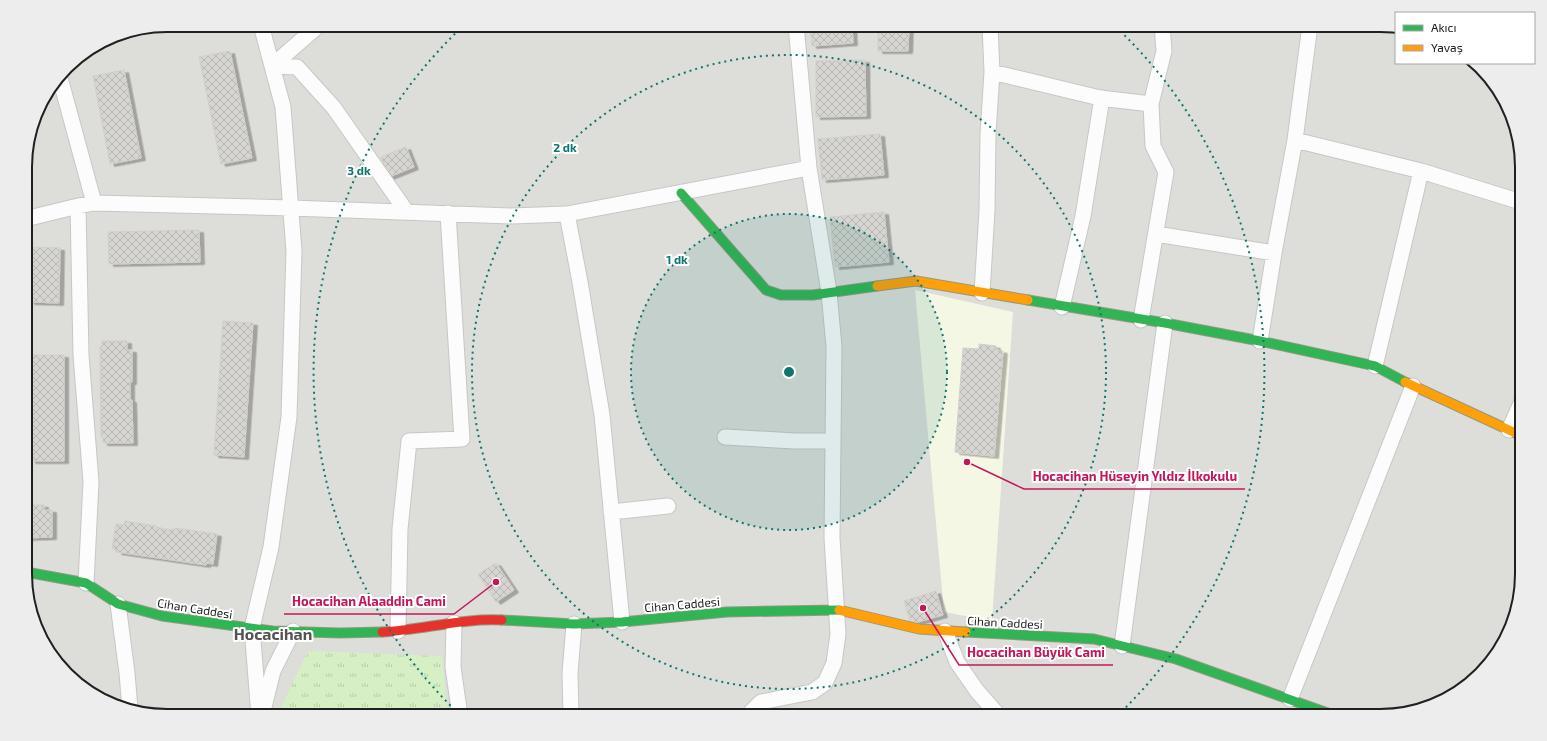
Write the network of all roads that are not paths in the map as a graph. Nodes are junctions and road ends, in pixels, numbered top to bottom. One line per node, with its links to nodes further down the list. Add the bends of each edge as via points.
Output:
1 (263, 32): 7 (street)
2 (311, 32): 7 (street)
3 (797, 32): 13 (street)
4 (990, 32): 8 (street)
5 (1163, 32): 11 (street, via 1164,52)
6 (1309, 32): 12 (street)
7 (272, 66): 19 (street, via 283,107); 20 (street, via 297,67 334,108)
8 (992, 72): 10 (street); 27 (street, via 988,134 988,210)
9 (61, 83): 17 (street)
10 (1102, 98): 11 (street); 28 (street, via 1083,216)
11 (1151, 104): 24 (street, via 1152,146 1166,172)
12 (1295, 140): 14 (street); 25 (street)
13 (809, 168): 15 (street); 26 (street)
14 (1421, 171): 16 (street); 32 (street)
15 (681, 193): 22 (street); 26 (street, via 766,290 781,295 813,295)
16 (1515, 200)
17 (94, 203): 18 (street); 19 (street)
18 (78, 206): 23 (street); 40 (street, via 81,355 90,482)
19 (291, 208): 20 (street); 46 (street, via 294,250 289,417 271,547)
20 (406, 211): 21 (street)
21 (448, 213): 22 (street, via 511,216); 48 (street, via 462,439 409,441 400,529)
22 (567, 214): 38 (street, via 602,415)
23 (32, 217)
24 (1156, 234): 25 (street); 29 (street)
25 (1274, 252): 31 (street)
26 (828, 292): 27 (street, via 916,281); 36 (street, via 834,347)
27 (982, 293): 28 (street)
28 (1062, 307): 29 (street)
29 (1141, 320): 30 (street)
30 (1165, 323): 31 (street); 50 (street)
31 (1260, 341): 32 (street)
32 (1374, 366): 33 (street)
33 (1413, 386): 34 (street); 51 (street)
34 (1515, 433)
35 (724, 437): 36 (street)
36 (833, 441): 42 (street, via 832,538)
37 (668, 506): 38 (street)
38 (611, 512): 44 (street)
39 (32, 573): 40 (street, Cihan Caddesi)
40 (86, 583): 41 (street, Cihan Caddesi)
41 (118, 604): 46 (street, Cihan Caddesi, via 162,616); 52 (street)
42 (837, 610): 44 (street, Cihan Caddesi, via 727,612); 49 (street, Cihan Caddesi, via 920,629); 57 (street, via 838,634 834,663 825,683 812,692 761,702)
43 (454, 622): 45 (street, Cihan Caddesi, via 493,620); 48 (street, Cihan Caddesi); 55 (street, via 453,667)
44 (622, 622): 45 (street, Cihan Caddesi)
45 (574, 624): 56 (street, via 570,673)
46 (252, 628): 47 (street, Cihan Caddesi); 53 (street)
47 (294, 631): 48 (street, Cihan Caddesi); 54 (street, via 273,671)
48 (398, 631)
49 (945, 631): 50 (street, Cihan Caddesi, via 1094,639); 58 (street, via 957,662)
50 (1122, 646): 51 (street, Cihan Caddesi, via 1176,659)
51 (1290, 699): 59 (street, Cihan Caddesi)
52 (130, 703)
53 (259, 709)
54 (262, 709)
55 (459, 709)
56 (571, 709)
57 (754, 709)
58 (993, 709)
59 (1317, 709)

